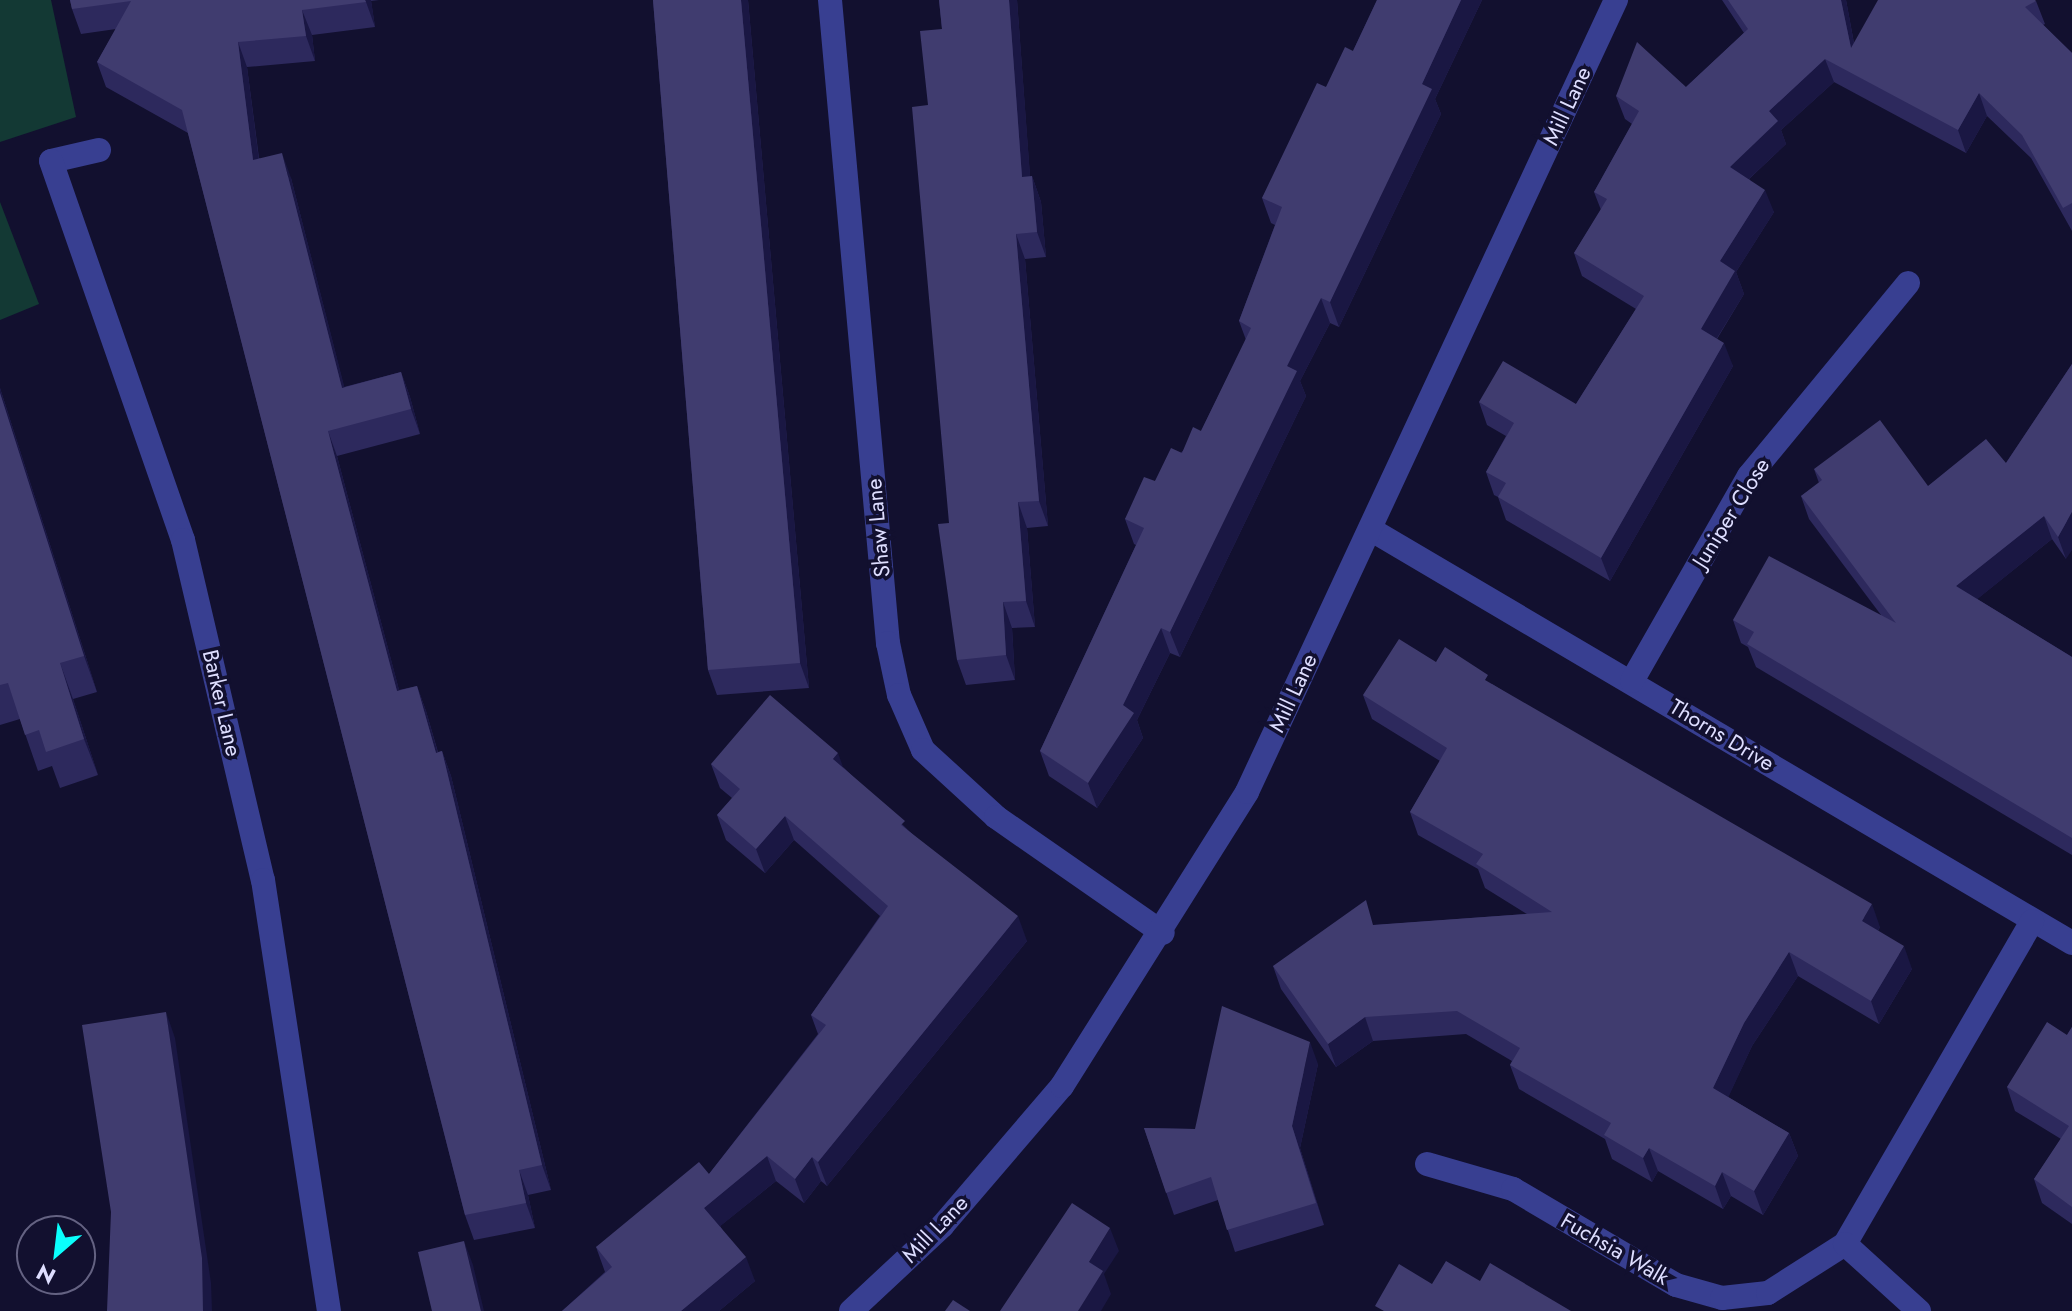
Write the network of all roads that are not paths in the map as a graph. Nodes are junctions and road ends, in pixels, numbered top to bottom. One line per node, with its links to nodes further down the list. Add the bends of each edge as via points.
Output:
1 (830, 0): 8 (street, Shaw Lane, via 899,695 923,750 996,817)
2 (1616, 0): 5 (street, Mill Lane)
3 (99, 150): 12 (street, Barker Lane, via 51,161 183,540 263,880)
4 (1908, 283): 6 (street, Juniper Close, via 1749,476)
5 (1370, 529): 6 (street, Thorns Drive); 8 (street, Mill Lane, via 1247,792)
6 (1632, 681): 7 (street, Thorns Drive)
7 (2032, 921): 9 (street, Thorns Drive); 11 (street, Fuchsia Walk)
8 (1163, 933): 13 (street, Mill Lane, via 1062,1086 942,1226)
9 (2072, 943)
10 (1427, 1164): 11 (street, Fuchsia Walk, via 1513,1189 1676,1285 1722,1298 1768,1293)
11 (1845, 1244): 14 (street)
12 (329, 1311)
13 (851, 1311)
14 (1919, 1311)

